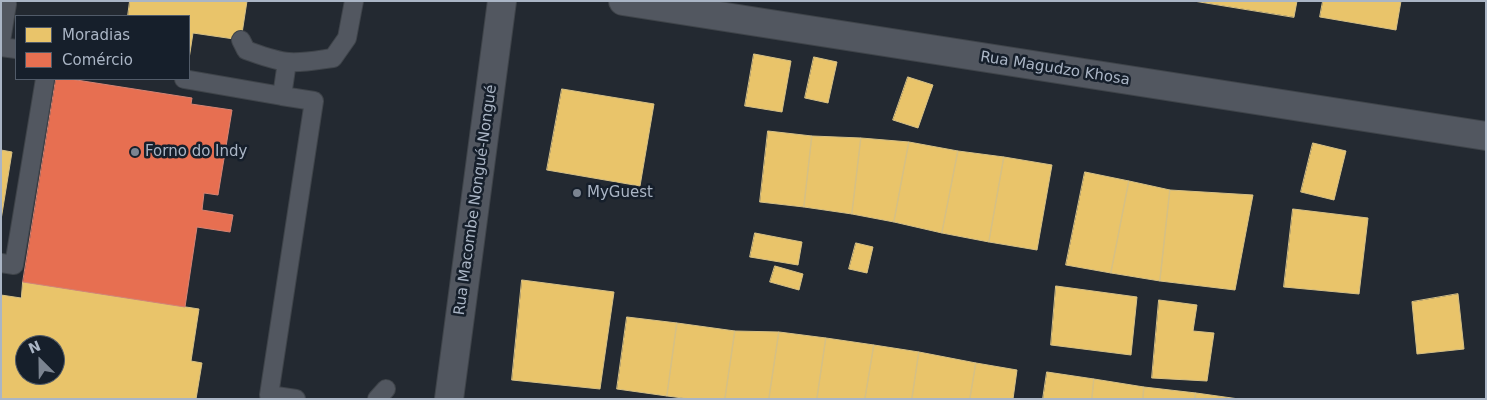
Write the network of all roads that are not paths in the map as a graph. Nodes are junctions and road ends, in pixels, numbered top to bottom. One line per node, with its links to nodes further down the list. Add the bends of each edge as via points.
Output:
1 (354, 1): 9 (lane, via 347,38 333,58)
2 (502, 1): 16 (street, Rua Macombe Nongué-Nongué)
3 (623, 1): 13 (street, Rua Magudzo Khosa)
4 (1, 3): 6 (lane, via 7,4)
5 (240, 40): 9 (lane, via 246,50)
6 (1, 41)
7 (1, 47): 8 (lane)
8 (15, 49)
9 (287, 62): 12 (lane)
10 (45, 80): 14 (lane, via 14,265)
11 (190, 80): 12 (lane)
12 (282, 96): 15 (lane, via 314,101 269,395)
13 (1486, 136)
14 (1, 263)
15 (296, 399)
16 (450, 399)

